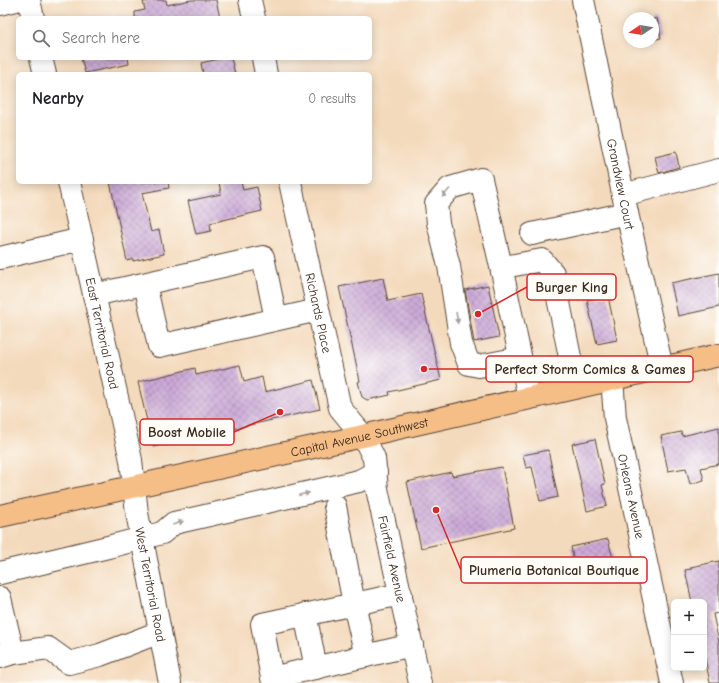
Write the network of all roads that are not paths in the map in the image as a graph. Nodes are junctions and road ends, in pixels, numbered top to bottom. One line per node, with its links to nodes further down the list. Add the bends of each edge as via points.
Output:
1 (16, 0): 5 (street)
2 (28, 0): 6 (street)
3 (250, 0): 7 (street)
4 (583, 0): 15 (street, Grandview Court)
5 (0, 4)
6 (32, 16)
7 (254, 16)
8 (42, 60): 10 (street)
9 (262, 60): 11 (street)
10 (44, 72)
11 (266, 72)
12 (719, 170): 15 (street)
13 (69, 184): 17 (street, East Territorial Road)
14 (290, 184): 22 (street, Richards Place)
15 (625, 204): 16 (street); 26 (street, Grandview Court)
16 (532, 234)
17 (82, 239): 18 (street); 21 (street, East Territorial Road)
18 (0, 258)
19 (502, 271): 25 (street); 25 (street, one-way to 25, via 481,180 450,188 436,204 438,223 449,266 461,343 469,364 479,366); 28 (street, via 510,266 542,260 553,273)
20 (145, 284): 21 (street); 23 (street, via 159,346); 23 (street, via 262,257)
21 (94, 295): 32 (street, East Territorial Road, via 131,460)
22 (318, 310): 23 (street); 30 (street, Richards Place, via 340,408)
23 (276, 319)
24 (719, 354): 26 (main road, Capital Avenue Southwest)
25 (520, 358): 29 (street)
26 (662, 368): 27 (main road, Capital Avenue Southwest)
27 (612, 378): 28 (main road, Capital Avenue Southwest); 48 (street, Orleans Avenue, via 615,418)
28 (576, 387): 29 (main road, Capital Avenue Southwest)
29 (529, 398): 30 (main road, Capital Avenue Southwest)
30 (364, 436): 31 (street, Fairfield Avenue, via 374,458); 32 (main road, Capital Avenue Southwest)
31 (376, 472): 35 (street, one-way to 31, via 162,533 174,523 359,481); 37 (street, Fairfield Avenue, via 377,489)
32 (133, 486): 34 (main road, Capital Avenue Southwest); 35 (street, West Territorial Road)
33 (335, 506): 39 (street)
34 (0, 516)
35 (143, 538): 36 (street); 41 (street, West Territorial Road)
36 (0, 573)
37 (401, 594): 39 (street); 42 (street, Fairfield Avenue)
38 (0, 598): 43 (street)
39 (354, 604): 40 (street); 44 (street)
40 (305, 614): 45 (street); 45 (street, via 262,624 272,678)
41 (160, 632): 43 (street, via 100,656 69,663 48,648); 46 (street, West Territorial Road)
42 (412, 645): 44 (street); 47 (street, Fairfield Avenue)
43 (6, 655)
44 (366, 656): 45 (street)
45 (316, 668)
46 (170, 683)
47 (420, 683)
48 (672, 683)

